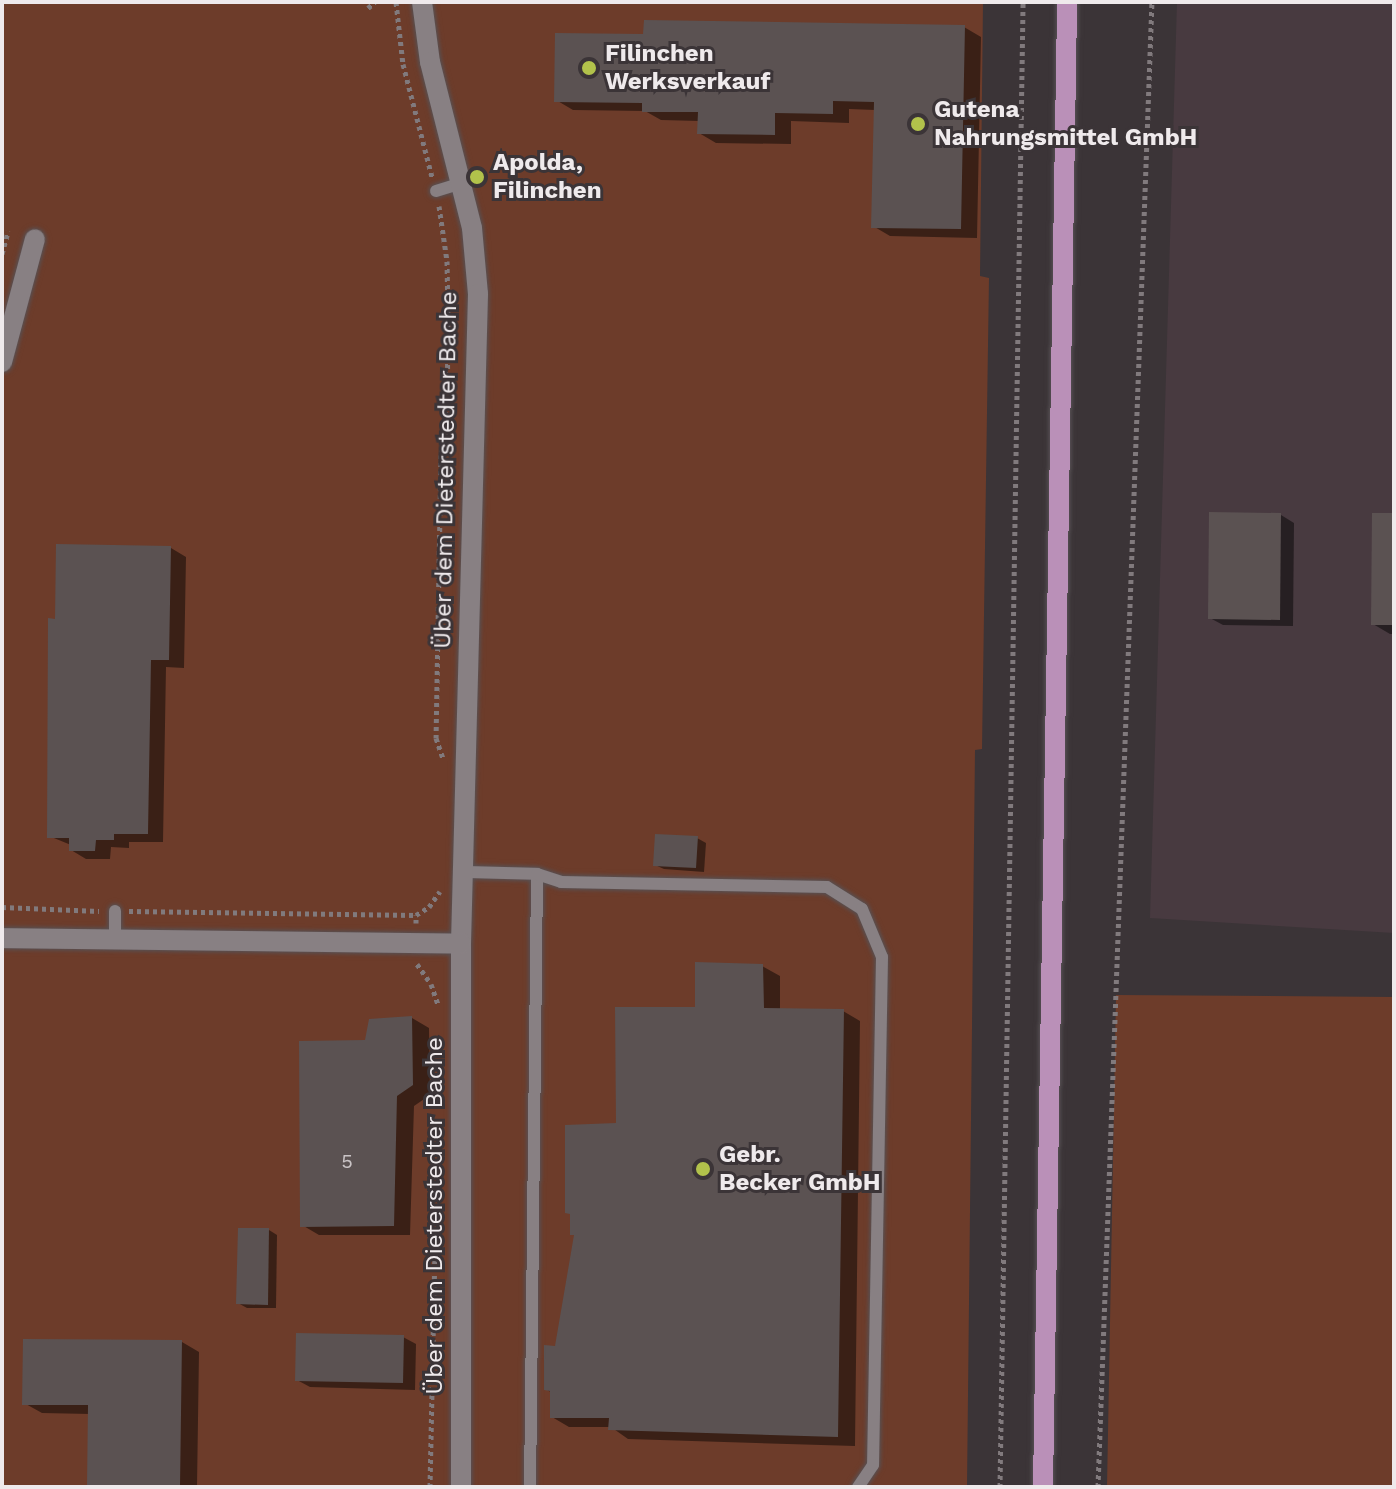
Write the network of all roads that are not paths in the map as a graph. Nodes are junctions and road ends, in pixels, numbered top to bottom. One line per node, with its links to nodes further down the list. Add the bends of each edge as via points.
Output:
1 (422, 2): 3 (street, Über dem Dieterstedter Bache, via 430,62)
2 (1067, 2): 16 (main road)
3 (463, 183): 4 (lane); 7 (street, Über dem Dieterstedter Bache, via 478,294)
4 (436, 191)
5 (35, 239): 6 (street)
6 (2, 362)
7 (463, 872): 8 (lane); 12 (street, Über dem Dieterstedter Bache)
8 (537, 874): 14 (lane); 15 (lane, via 561,882 827,887 862,909 882,957 873,1465)
9 (115, 911): 11 (lane)
10 (2, 938): 11 (street)
11 (115, 939): 12 (street)
12 (461, 944): 13 (street, Über dem Dieterstedter Bache)
13 (461, 1487)
14 (530, 1487)
15 (858, 1487)
16 (1043, 1487)

